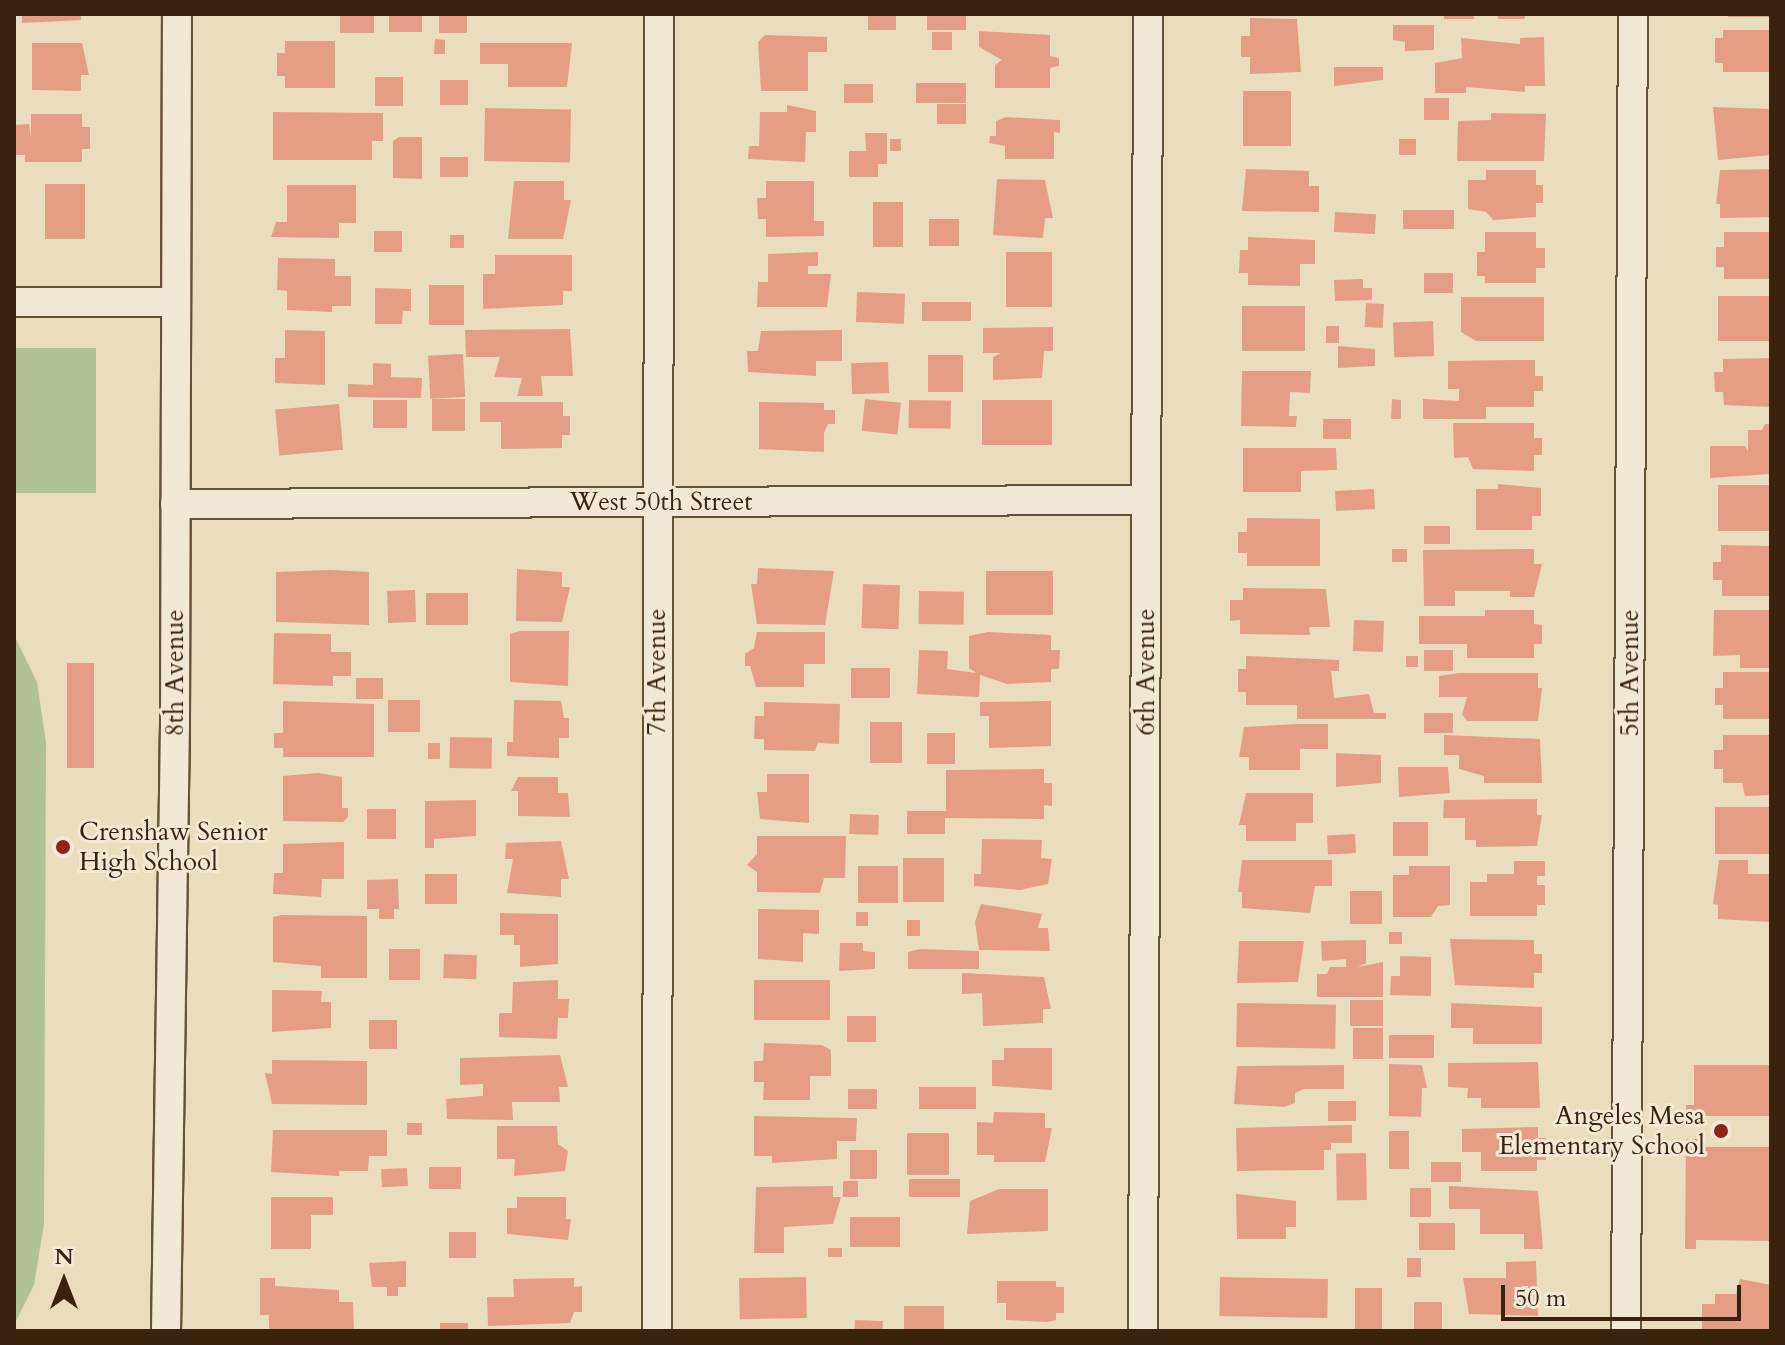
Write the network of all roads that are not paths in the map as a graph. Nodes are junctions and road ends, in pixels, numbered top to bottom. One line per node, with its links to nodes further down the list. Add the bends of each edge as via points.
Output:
1 (177, 14): 6 (street, 8th Avenue)
2 (659, 14): 8 (street, 7th Avenue)
3 (1148, 14): 7 (street, 6th Avenue)
4 (1633, 14): 13 (street, 5th Avenue)
5 (14, 302): 6 (street)
6 (176, 302): 9 (street, 8th Avenue)
7 (1146, 500): 8 (street, West 50th Street); 12 (street, 6th Avenue)
8 (658, 502): 9 (street, West 50th Street); 11 (street, 7th Avenue)
9 (175, 504): 10 (street, 8th Avenue)
10 (166, 1331)
11 (657, 1331)
12 (1143, 1331)
13 (1626, 1331)

